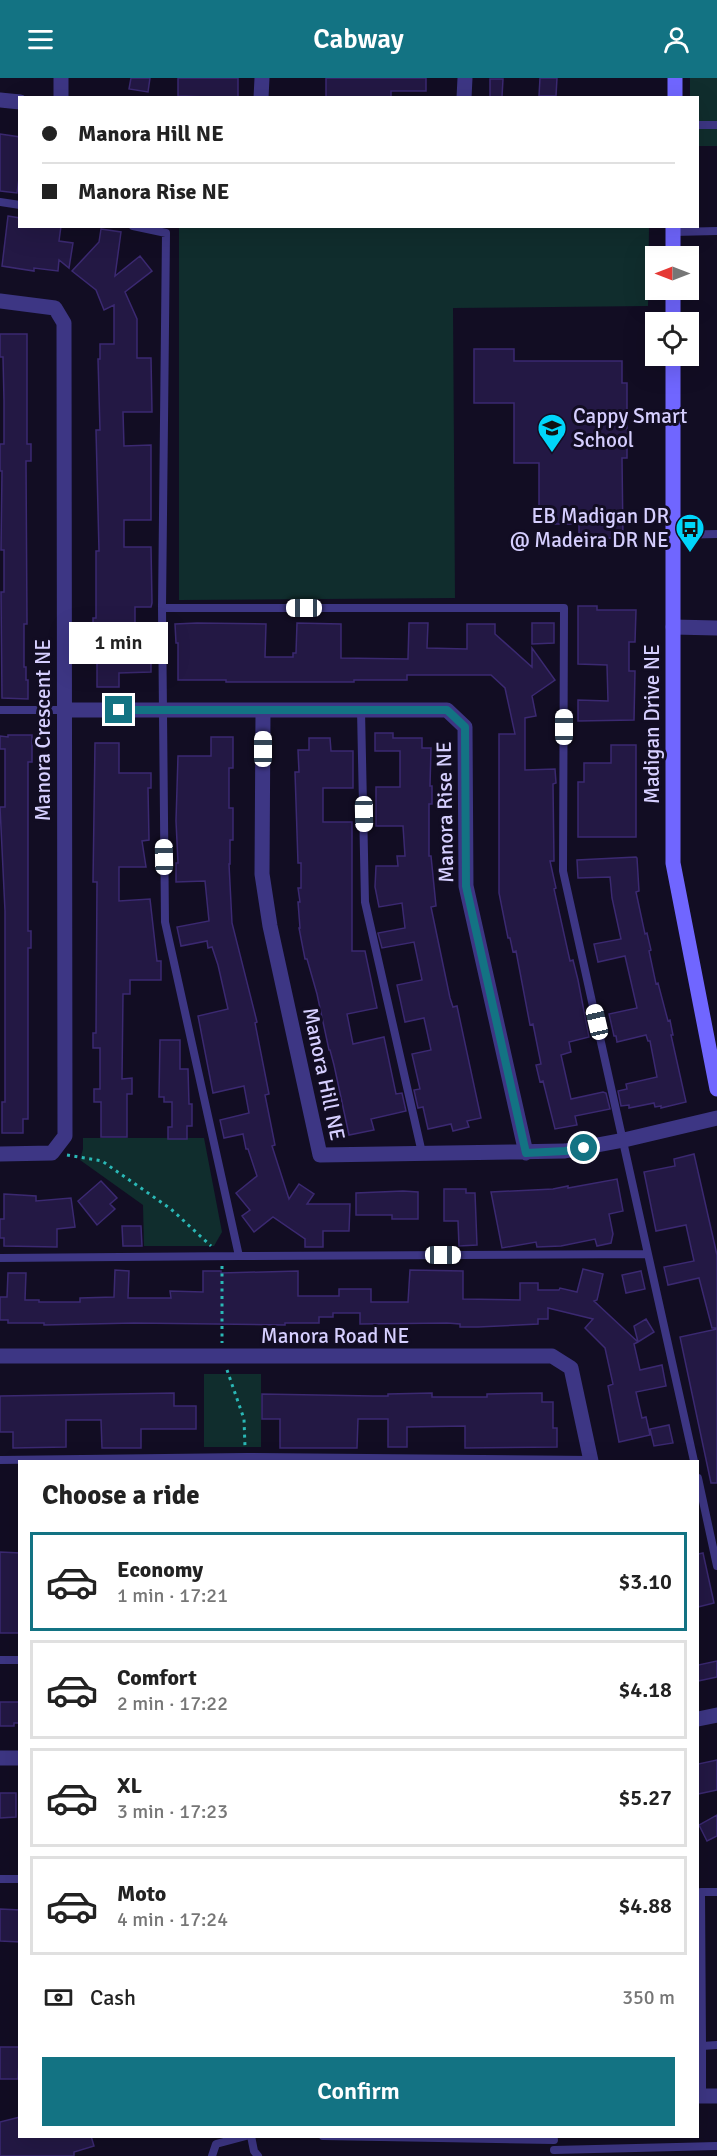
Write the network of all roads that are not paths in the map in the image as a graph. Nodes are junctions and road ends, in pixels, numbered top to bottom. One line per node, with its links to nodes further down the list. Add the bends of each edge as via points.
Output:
1 (61, 78): 5 (street)
2 (262, 78): 6 (street)
3 (465, 78): 7 (street)
4 (675, 78): 8 (street)
5 (61, 96)
6 (261, 96)
7 (464, 96)
8 (675, 96)
9 (0, 99): 10 (street)
10 (18, 102)
11 (699, 125): 12 (lane)
12 (717, 125)
13 (0, 202): 14 (lane)
14 (18, 206)
15 (142, 228): 23 (lane, via 166,233)
16 (673, 229): 17 (lane); 18 (street)
17 (717, 231)
18 (673, 246)
19 (0, 301): 27 (street, Manora Crescent NE, via 55,308 64,323)
20 (673, 366): 22 (street, Madigan Drive NE)
21 (717, 534): 22 (lane)
22 (673, 535): 24 (street, Madigan Drive NE)
23 (162, 608): 28 (lane); 33 (lane, via 564,608 563,871)
24 (673, 627): 25 (street); 31 (street, Madigan Drive NE, via 673,863)
25 (717, 628)
26 (0, 710): 27 (lane)
27 (64, 710): 28 (street, Manora Rise NE); 36 (street, Manora Crescent NE, via 65,1136 52,1153)
28 (162, 710): 30 (street, Manora Rise NE); 38 (lane, via 165,922)
29 (362, 710): 30 (street, Manora Rise NE); 34 (lane, via 365,902); 35 (street, Manora Rise NE, via 447,710 465,727 466,886)
30 (263, 711): 34 (street, Manora Hill NE, via 262,874 320,1155)
31 (717, 1089)
32 (717, 1118): 33 (street, Manora Hill NE)
33 (624, 1140): 35 (street, Manora Hill NE, via 565,1151); 37 (lane)
34 (422, 1153): 35 (street, Manora Hill NE)
35 (526, 1153)
36 (0, 1154)
37 (648, 1254): 38 (lane); 43 (lane)
38 (239, 1256): 39 (lane)
39 (0, 1258)
40 (0, 1356): 42 (street, Manora Road NE, via 552,1356 571,1368)
41 (0, 1460): 42 (lane)
42 (591, 1460)
43 (694, 1460)
44 (699, 1483): 45 (lane)
45 (717, 1566)
46 (0, 1660): 47 (lane)
47 (18, 1660)
48 (717, 1715): 49 (street)
49 (699, 1719)
50 (0, 1758): 51 (street)
51 (18, 1758)
52 (0, 1879): 53 (lane)
53 (18, 1879)
54 (717, 1892): 56 (lane, via 701,1892)
55 (717, 2045): 56 (lane)
56 (702, 2046): 57 (lane)
57 (705, 2096)
58 (238, 2138): 63 (lane, via 216,2144)
59 (251, 2138): 64 (lane)
60 (554, 2138): 62 (lane)
61 (717, 2146): 62 (lane)
62 (554, 2153)
63 (212, 2156)
64 (258, 2156)

